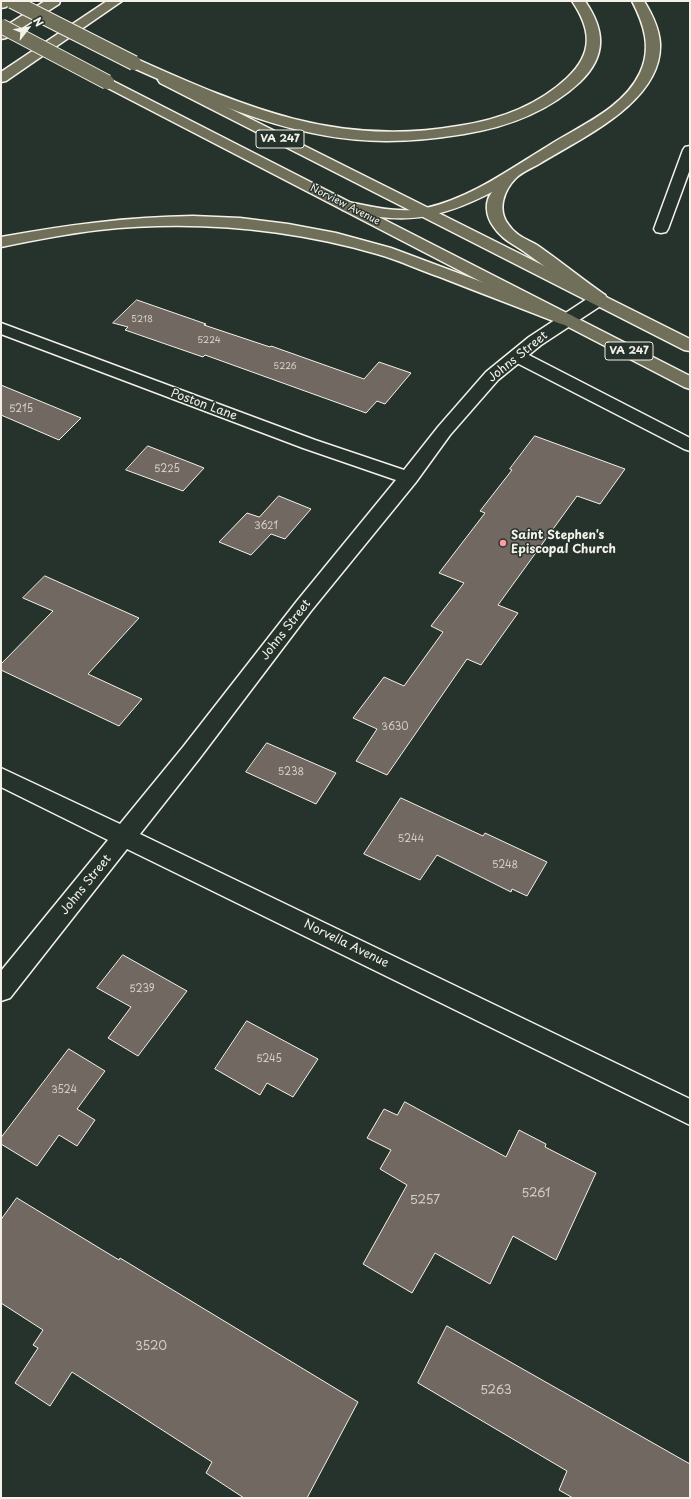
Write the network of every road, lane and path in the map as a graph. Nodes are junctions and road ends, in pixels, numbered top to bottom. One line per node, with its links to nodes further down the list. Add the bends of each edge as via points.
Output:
1 (6, 1): 7 (main road)
2 (12, 1): 11 (main road, VA 247, bridge)
3 (54, 1): 10 (main road)
4 (124, 1): 8 (main road)
5 (578, 1): 11 (main road, via 593,24 595,40 591,58 567,87 548,101 523,113 462,131 434,135 377,137 316,130 234,107)
6 (638, 1): 14 (main road, via 648,18 654,40 652,58 646,74 631,96 611,113)
7 (1, 4)
8 (111, 5): 12 (main road)
9 (1, 26): 15 (main road, Norview Avenue / VA 247, bridge)
10 (1, 35)
11 (134, 63): 16 (main road, VA 247)
12 (1, 78)
13 (690, 150): 17 (lane)
14 (511, 175): 16 (main road, via 446,207); 19 (main road, via 496,198 494,206 500,224 516,241 530,248)
15 (348, 207): 16 (main road, via 408,213); 20 (main road, Norview Avenue / VA 247)
16 (428, 212): 19 (main road, VA 247)
17 (661, 229)
18 (1, 242): 20 (main road, via 99,224 146,220 192,220 284,227 336,237 385,251)
19 (599, 299): 20 (street, Johns Street); 22 (main road, VA 247)
20 (567, 320): 23 (street, Johns Street); 24 (main road, Norview Avenue / VA 247)
21 (1, 328): 26 (street, Poston Lane, via 301,442)
22 (690, 346)
23 (517, 356): 25 (lane); 26 (street, Johns Street, via 492,376 444,431)
24 (690, 383)
25 (690, 445)
26 (409, 478): 28 (street, Johns Street, via 304,606)
27 (1, 778): 28 (street, Norvella Avenue)
28 (124, 837): 29 (street, Johns Street); 30 (street, Norvella Avenue)
29 (1, 990)
30 (690, 1112)

